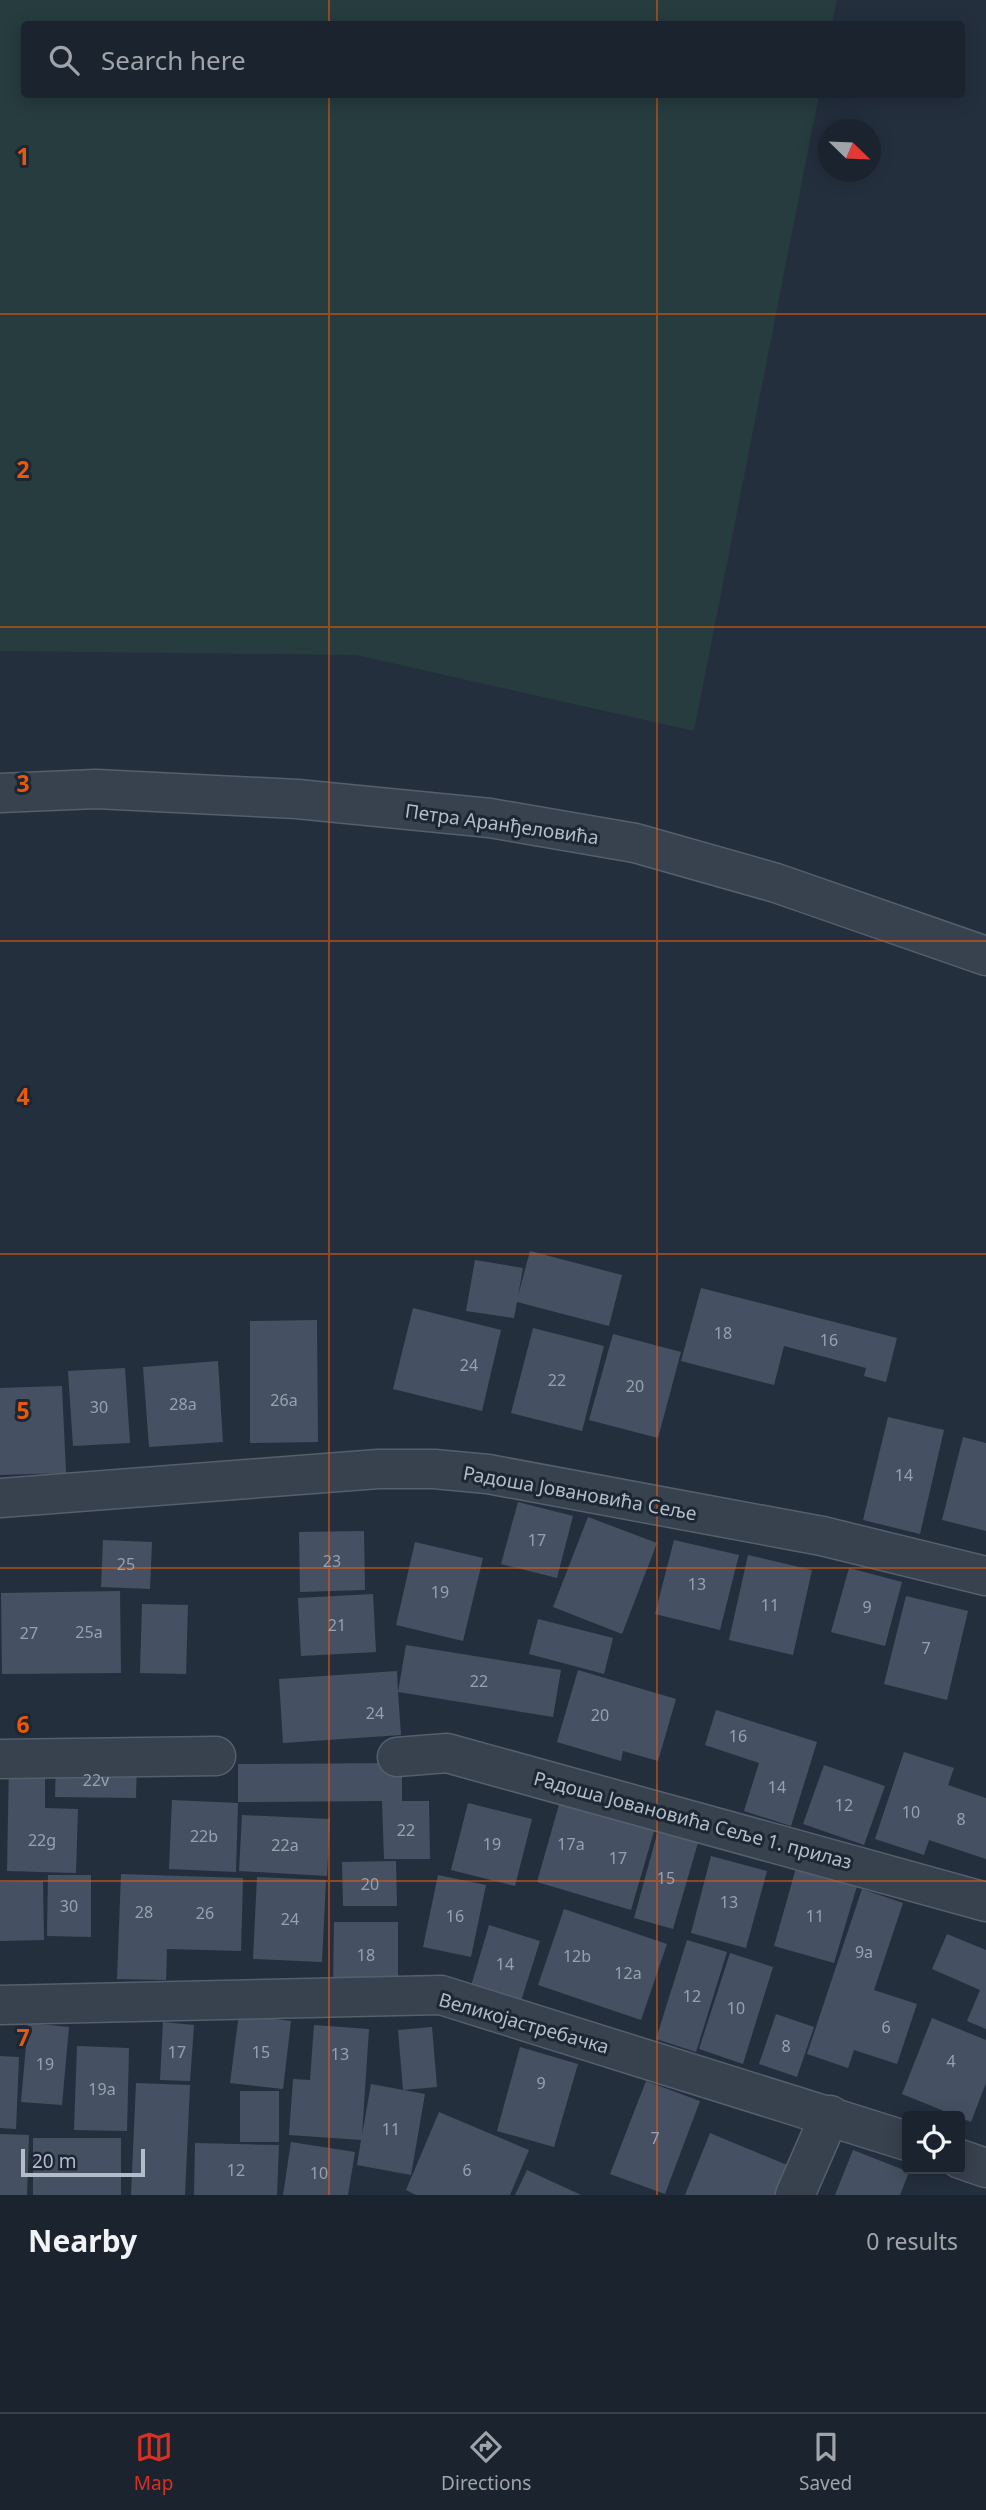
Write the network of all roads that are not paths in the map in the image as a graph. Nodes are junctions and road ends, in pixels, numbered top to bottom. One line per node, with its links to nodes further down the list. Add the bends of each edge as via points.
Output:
1 (0, 793): 2 (street, Петра Аранђеловића, via 96,789 284,798 490,818 648,847 776,883)
2 (986, 956)
3 (0, 1498): 4 (street, Радоша Јовановића Сеље, via 378,1469 447,1470 822,1536)
4 (986, 1576)
5 (216, 1756): 7 (street)
6 (397, 1757): 8 (street, Радоша Јовановића Сеље 1. прилаз, via 447,1753)
7 (0, 1759)
8 (986, 1902)
9 (0, 2005): 10 (street, Великојастребачка, via 441,1995)
10 (830, 2115): 11 (street, Великојастребачка); 14 (street)
11 (902, 2139)
12 (965, 2161): 13 (street)
13 (986, 2168)
14 (795, 2195)

